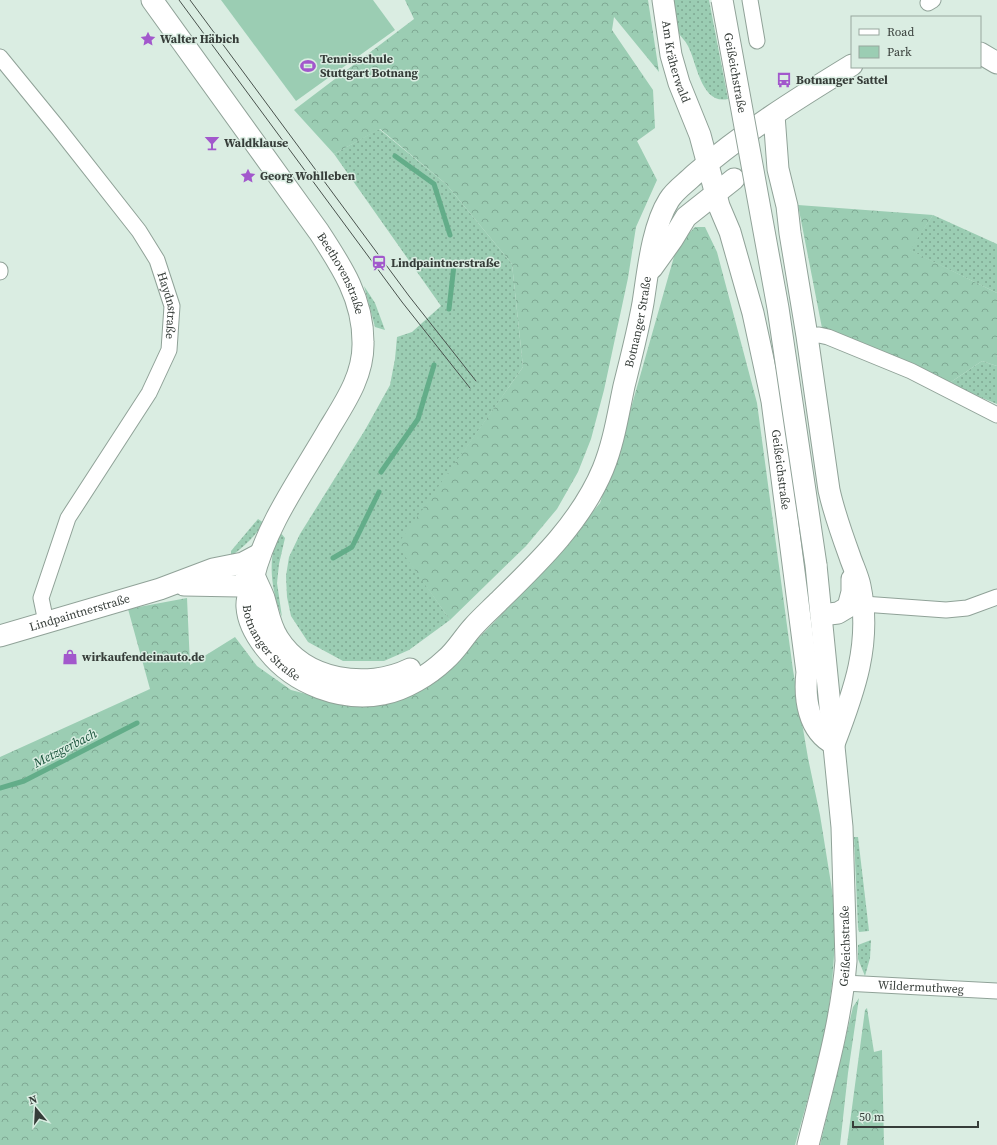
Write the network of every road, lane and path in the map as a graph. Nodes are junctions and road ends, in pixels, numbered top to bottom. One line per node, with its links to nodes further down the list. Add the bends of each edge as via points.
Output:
1 (152, 0): 21 (main road, Beethovenstraße, via 320,232 344,269 357,298 362,319 362,360 354,387 272,527)
2 (663, 0): 11 (main road, Am Kräherwald, via 671,55 679,83)
3 (722, 0): 27 (main road, Geißeichstraße, bridge, via 779,315)
4 (750, 0): 5 (street)
5 (757, 41)
6 (981, 54): 8 (main road)
7 (0, 57): 28 (street, Haydnstraße, via 138,231 157,260 172,306 169,350 149,393 68,518 41,598)
8 (997, 63)
9 (851, 66): 10 (main road, Botnanger Straße)
10 (774, 115): 12 (main road, Botnanger Straße); 14 (main road, Geißeichstraße)
11 (696, 121): 13 (main road, Geißeichstraße)
12 (738, 140): 13 (main road, Botnanger Straße); 14 (main road, via 755,147)
13 (715, 158): 15 (main road, Geißeichstraße); 16 (main road, Geißeichstraße); 18 (main road, Botnanger Straße, via 672,195 663,210)
14 (778, 169): 17 (main road, Geißeichstraße, via 788,206)
15 (734, 180): 16 (main road); 17 (main road, Geißeichstraße, via 754,190 776,213)
16 (716, 193): 18 (main road, via 686,217); 30 (main road, Geißeichstraße, via 753,313 772,401 811,718 819,733)
17 (790, 233): 19 (main road, Geißeichstraße)
18 (648, 273): 23 (main road, Botnanger Straße, via 613,441 597,483 581,511 562,536 474,626 417,666 392,677 367,681 331,676 315,670 285,648 277,637 264,598)
19 (807, 336): 20 (street, via 828,337 904,368); 22 (main road, Geißeichstraße, via 829,490)
20 (997, 415)
21 (260, 554): 23 (main road, Beethovenstraße); 24 (main road, Lindpaintnerstraße, via 243,563 213,569)
22 (852, 563): 26 (main road, Geißeichstraße, via 860,585); 27 (main road, via 850,604 845,610)
23 (247, 587): 24 (main road, Lindpaintnerstraße, via 187,585)
24 (160, 589): 28 (main road, Lindpaintnerstraße)
25 (997, 597): 26 (street, via 967,608 946,610)
26 (863, 604): 30 (main road, Geißeichstraße, via 859,672 853,696)
27 (821, 615): 30 (main road, Geißeichstraße)
28 (46, 622): 29 (main road, Lindpaintnerstraße)
29 (0, 636)
30 (834, 744): 31 (main road, Geißeichstraße, via 845,884)
31 (844, 984): 32 (street, Wildermuthweg); 33 (main road, Geißeichstraße, via 824,1089)
32 (997, 991)
33 (808, 1145)

